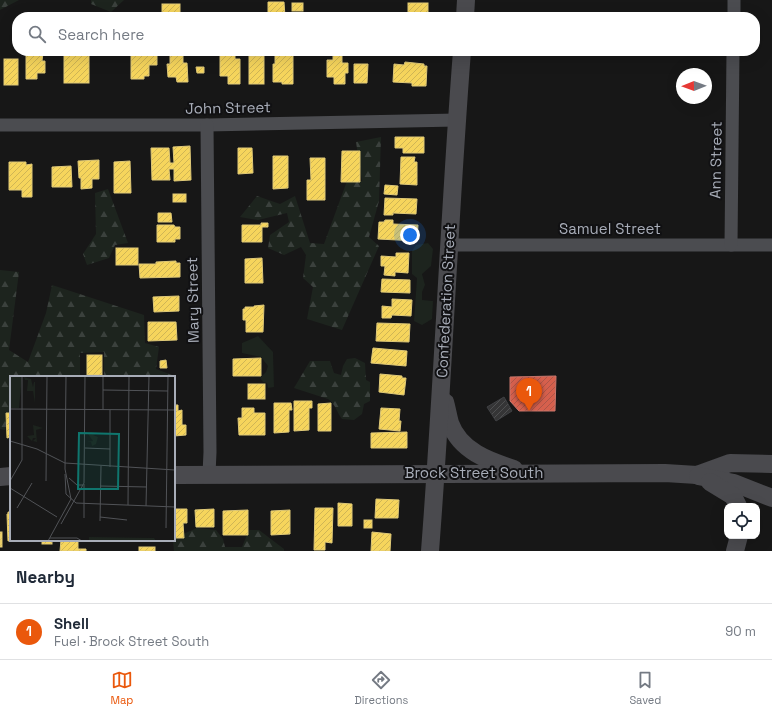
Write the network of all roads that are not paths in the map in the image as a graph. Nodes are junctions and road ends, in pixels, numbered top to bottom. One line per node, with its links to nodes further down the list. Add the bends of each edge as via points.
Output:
1 (466, 0): 3 (main road)
2 (734, 0): 4 (street)
3 (465, 12)
4 (734, 12)
5 (462, 56): 7 (main road, Confederation Street)
6 (734, 56): 12 (street, Ann Street)
7 (457, 120): 9 (street, John Street); 10 (main road, Confederation Street)
8 (0, 125): 9 (street, John Street)
9 (207, 125): 16 (street, Mary Street)
10 (448, 244): 12 (street, Samuel Street); 13 (main road, Confederation Street)
11 (772, 244): 12 (street, Samuel Street)
12 (731, 245)
13 (441, 375): 15 (main road, Confederation Street); 17 (main road, via 450,423 462,444 494,462)
14 (772, 464): 19 (main road, Brock Street South, via 730,463)
15 (436, 473): 16 (main road, Brock Street South); 17 (main road, Brock Street South); 25 (main road, Confederation Street)
16 (209, 474): 18 (main road, Brock Street South)
17 (528, 474): 19 (main road, Brock Street South)
18 (175, 475)
19 (697, 475): 22 (main road, via 734,483); 23 (main road, via 726,491)
20 (10, 476): 21 (main road)
21 (0, 477)
22 (772, 498)
23 (736, 503)
24 (738, 539): 26 (main road)
25 (430, 551)
26 (735, 551)

